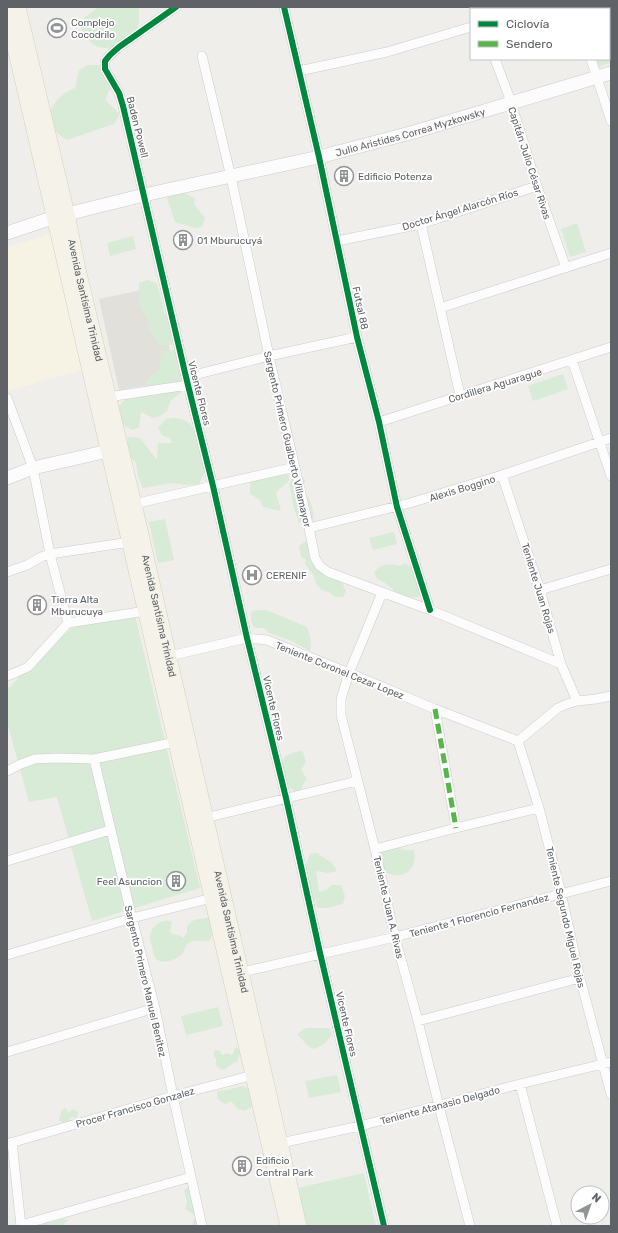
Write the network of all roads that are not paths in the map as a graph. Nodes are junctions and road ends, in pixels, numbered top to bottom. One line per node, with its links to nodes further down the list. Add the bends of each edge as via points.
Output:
1 (18, 7): 6 (main road, Avenida Santísima Trinidad)
2 (176, 7): 18 (street, Baden Powell, via 119,47 105,61 105,69 119,93)
3 (284, 7): 10 (street, Futsal 88)
4 (7, 13): 6 (main road, Avenida Santísima Trinidad)
5 (470, 27): 10 (street, via 387,52)
6 (14, 33): 19 (main road, Avenida Santísima Trinidad)
7 (202, 56): 16 (street, Sargento Primero Gualberto Villamayor)
8 (495, 60): 13 (street, Capitán Julio César Rivas)
9 (591, 60): 12 (street)
10 (300, 71): 15 (street, Futsal 88)
11 (611, 73): 12 (street, Julio Aristides Correa Myzkowsky)
12 (598, 77): 13 (street, Julio Aristides Correa Myzkowsky); 14 (street)
13 (511, 102): 15 (street, Julio Aristides Correa Myzkowsky, via 414,132); 17 (street, Capitán Julio César Rivas)
14 (611, 121)
15 (319, 157): 16 (street, Julio Aristides Correa Myzkowsky); 22 (street, Futsal 88)
16 (231, 177): 18 (street, Julio Aristides Correa Myzkowsky); 28 (street, Sargento Primero Gualberto Villamayor)
17 (537, 186): 20 (street, Doctor Ángel Alarcón Ríos); 24 (street, Capitán Julio César Rivas)
18 (144, 195): 19 (street, Julio Aristides Correa Myzkowsky); 30 (street, Vicente Flores)
19 (61, 216): 21 (street, Julio Aristides Correa Myzkowsky); 32 (main road, Avenida Santísima Trinidad, via 78,269); 37 (main road, Avenida Santísima Trinidad)
20 (421, 224): 22 (street, Doctor Ángel Alarcón Ríos); 25 (street)
21 (7, 233)
22 (337, 241): 26 (street, Futsal 88)
23 (611, 253): 24 (street)
24 (566, 268): 25 (street)
25 (440, 308): 31 (street)
26 (356, 337): 28 (street); 34 (street, Futsal 88)
27 (611, 347): 29 (street, Cordillera Aguarague)
28 (269, 356): 30 (street); 39 (street, Sargento Primero Gualberto Villamayor)
29 (572, 360): 31 (street, Cordillera Aguarague); 36 (street)
30 (187, 381): 32 (street); 43 (street, Vicente Flores)
31 (460, 396): 34 (street, Cordillera Aguarague)
32 (108, 397): 37 (main road, Avenida Santísima Trinidad)
33 (7, 398): 38 (street)
34 (379, 422): 45 (street, Futsal 88)
35 (611, 438): 36 (street, Alexis Boggino)
36 (600, 441): 40 (street, Alexis Boggino); 41 (street)
37 (115, 450): 38 (street); 44 (main road, Avenida Santísima Trinidad); 47 (main road, Avenida Santísima Trinidad)
38 (33, 468): 42 (street); 48 (street)
39 (294, 468): 43 (street); 46 (street, Sargento Primero Gualberto Villamayor)
40 (502, 475): 45 (street, Alexis Boggino); 51 (street, Teniente Juan Rojas)
41 (611, 476)
42 (7, 478)
43 (213, 486): 44 (street); 56 (street, Vicente Flores)
44 (134, 504): 57 (main road, Avenida Santísima Trinidad)
45 (397, 507): 46 (street, Alexis Boggino); 53 (street, Futsal 88)
46 (309, 528): 52 (street, Sargento Primero Gualberto Villamayor, via 315,558 320,566 328,572)
47 (130, 542): 48 (street); 54 (main road, Avenida Santísima Trinidad)
48 (50, 554): 50 (street); 55 (street)
49 (611, 569): 51 (street)
50 (7, 572)
51 (540, 590): 58 (street, Teniente Juan Rojas)
52 (382, 593): 53 (street, Sargento Primero Gualberto Villamayor); 59 (street, Teniente Juan A. Rivas)
53 (430, 610): 58 (street, Sargento Primero Gualberto Villamayor)
54 (146, 611): 55 (street); 57 (main road, Avenida Santísima Trinidad)
55 (68, 623): 60 (street, via 28,667)
56 (247, 638): 57 (street, Teniente Coronel Cezar Lopez); 59 (street, Teniente Coronel Cezar Lopez, via 267,640); 69 (street, Vicente Flores)
57 (163, 657): 65 (main road, Avenida Santísima Trinidad); 71 (main road, Avenida Santísima Trinidad)
58 (561, 664): 62 (street, Teniente Juan Rojas)
59 (349, 673): 63 (street, Teniente Coronel Cezar Lopez); 68 (street, Teniente Juan A. Rivas, via 340,699 340,715)
60 (7, 676)
61 (611, 696): 62 (street)
62 (577, 701): 64 (street, via 558,708)
63 (434, 709): 64 (street, Teniente Coronel Cezar Lopez); 72 (street)
64 (518, 741): 70 (street, Teniente Segundo Miguel Rojas)
65 (176, 742): 66 (street); 71 (main road, Avenida Santísima Trinidad)
66 (94, 759): 67 (street, via 35,759); 73 (street, Sargento Primero Manuel Benitez)
67 (7, 771)
68 (358, 781): 69 (street); 74 (street, Teniente Juan A. Rivas)
69 (286, 798): 71 (street); 81 (street, Vicente Flores)
70 (539, 808): 72 (street); 77 (street, Teniente Segundo Miguel Rojas)
71 (200, 819): 78 (main road, Avenida Santísima Trinidad)
72 (456, 828): 74 (street)
73 (110, 830): 75 (street); 79 (street, Sargento Primero Manuel Benitez)
74 (375, 849): 80 (street, Teniente Juan A. Rivas)
75 (7, 861)
76 (611, 881): 77 (street, Teniente 1 Florencio Fernandez)
77 (562, 893): 80 (street, Teniente 1 Florencio Fernandez); 84 (street, Teniente Segundo Miguel Rojas)
78 (218, 897): 79 (street); 83 (main road, Avenida Santísima Trinidad)
79 (132, 918): 82 (street); 85 (street, Sargento Primero Manuel Benitez)
80 (395, 936): 81 (street, Teniente 1 Florencio Fernandez); 86 (street, Teniente Juan A. Rivas)
81 (320, 954): 83 (street, Teniente 1 Florencio Fernandez); 94 (street, Vicente Flores)
82 (7, 956)
83 (235, 973): 89 (main road, Avenida Santísima Trinidad)
84 (580, 978): 86 (street); 88 (street, Teniente Segundo Miguel Rojas)
85 (155, 1008): 87 (street); 92 (street, Sargento Primero Manuel Benitez)
86 (418, 1021): 93 (street, Teniente Juan A. Rivas)
87 (7, 1052)
88 (607, 1063): 90 (street, Teniente Atanasio Delgado); 91 (street, Teniente Segundo Miguel Rojas)
89 (258, 1073): 92 (street, Procer Francisco Gonzalez); 96 (main road, Avenida Santísima Trinidad)
90 (520, 1084): 93 (street, Teniente Atanasio Delgado); 104 (street)
91 (611, 1094)
92 (172, 1096): 95 (street, Procer Francisco Gonzalez); 97 (street, Sargento Primero Manuel Benitez)
93 (439, 1106): 94 (street, Teniente Atanasio Delgado); 103 (street, Teniente Juan A. Rivas)
94 (360, 1126): 96 (street, Teniente Atanasio Delgado); 102 (street, Vicente Flores)
95 (9, 1143): 98 (street)
96 (275, 1144): 100 (main road, Avenida Santísima Trinidad); 101 (main road, Avenida Santísima Trinidad)
97 (191, 1176): 98 (street); 99 (street, Sargento Primero Manuel Benitez)
98 (21, 1226)
99 (202, 1226)
100 (288, 1226)
101 (299, 1226)
102 (384, 1226)
103 (470, 1226)
104 (557, 1226)

